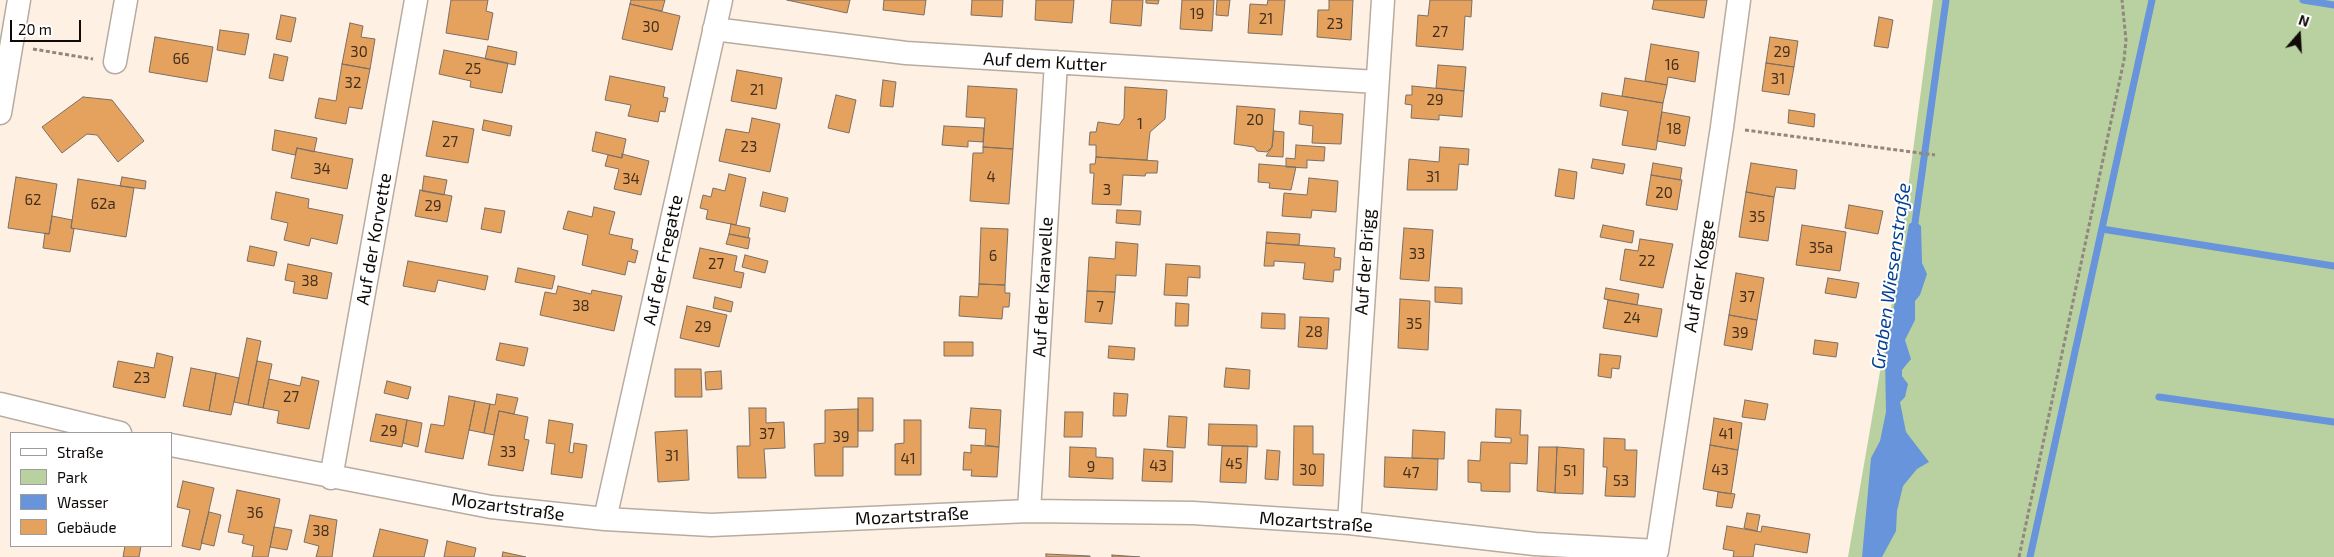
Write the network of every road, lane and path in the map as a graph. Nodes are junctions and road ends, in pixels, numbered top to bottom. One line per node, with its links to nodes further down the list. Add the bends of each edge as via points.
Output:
1 (18, 0): 9 (street)
2 (126, 0): 10 (street)
3 (416, 0): 19 (street, Auf der Korvette)
4 (720, 0): 8 (street, Auf der Fregatte)
5 (1382, 0): 12 (street, Auf der Brigg)
6 (1739, 0): 14 (street, Auf der Kogge)
7 (2122, 0): 24 (path, via 2126,40 2124,60)
8 (714, 29): 11 (street, Auf dem Kutter, via 906,53); 21 (street, Auf der Fregatte)
9 (10, 46): 10 (path); 13 (street)
10 (115, 62)
11 (1056, 62): 12 (street, Auf dem Kutter); 20 (street, Auf der Karavelle)
12 (1377, 82): 22 (street, Auf der Brigg)
13 (0, 113)
14 (1722, 127): 15 (path); 23 (street, Auf der Kogge)
15 (1935, 155)
16 (0, 404): 17 (street)
17 (116, 432)
18 (172, 445): 19 (street, Mozartstraße)
19 (331, 478): 21 (street, Mozartstraße, via 491,507)
20 (1029, 511): 21 (street, Mozartstraße, via 711,525); 22 (street, Mozartstraße, via 1193,514)
21 (605, 519)
22 (1349, 523): 23 (street, Mozartstraße, via 1534,544)
23 (1657, 551)
24 (2020, 557)

